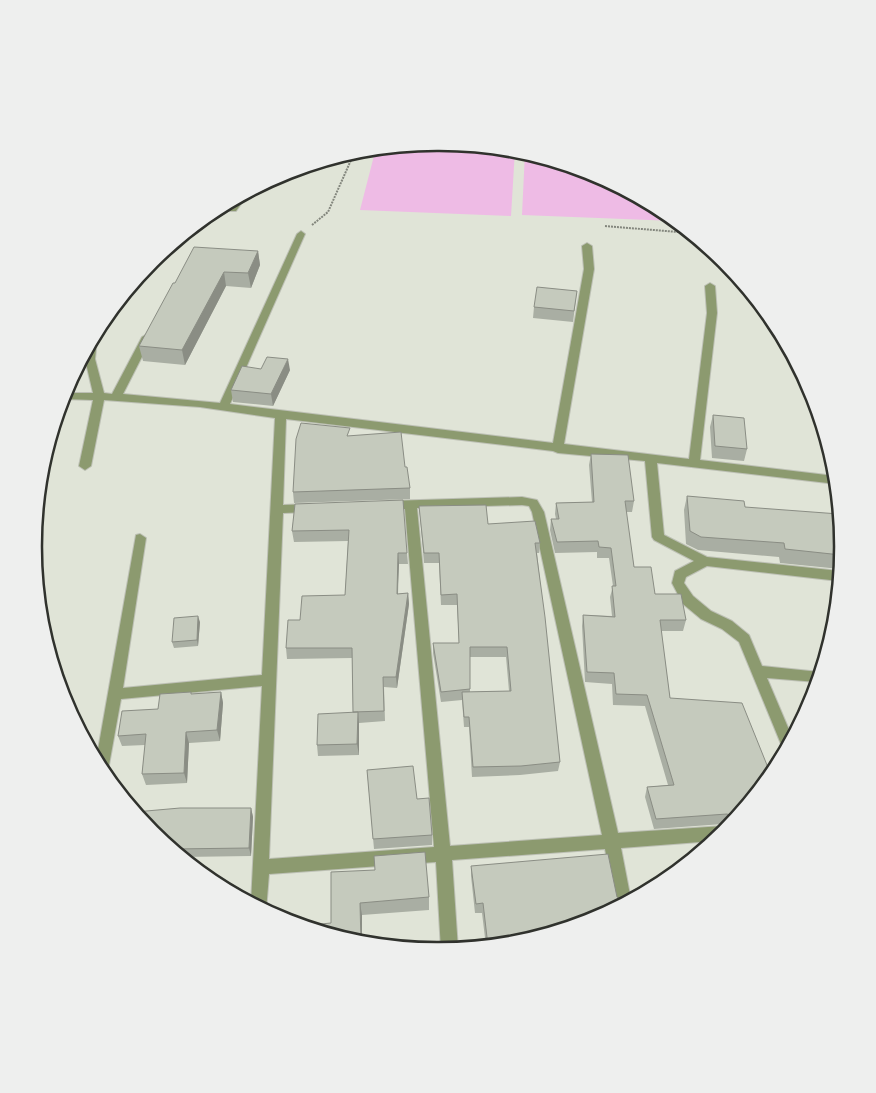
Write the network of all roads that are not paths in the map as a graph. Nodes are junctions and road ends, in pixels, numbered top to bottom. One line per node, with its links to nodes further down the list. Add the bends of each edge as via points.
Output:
1 (301, 234): 9 (street)
2 (587, 246): 11 (street, via 589,269)
3 (710, 286): 13 (street, via 712,313)
4 (152, 328): 8 (street)
5 (90, 358): 7 (street)
6 (73, 396): 7 (street)
7 (99, 396): 8 (street); 14 (street)
8 (116, 397): 9 (street)
9 (224, 405): 10 (street)
10 (280, 415): 11 (street); 19 (street)
11 (558, 449): 12 (street)
12 (651, 459): 13 (street); 21 (street, via 658,537)
13 (694, 464): 15 (street)
14 (85, 466)
15 (828, 479)
16 (411, 504): 17 (street); 30 (street, via 533,503); 31 (street)
17 (373, 506)
18 (324, 507): 19 (street)
19 (276, 509): 25 (street)
20 (140, 538): 26 (street)
21 (705, 561): 22 (street); 23 (street, via 680,574 678,582 688,600 744,639)
22 (833, 575)
23 (757, 671): 24 (street); 27 (street)
24 (812, 676)
25 (270, 680): 26 (street); 32 (street)
26 (116, 694): 28 (street)
27 (785, 737)
28 (104, 759)
29 (709, 835): 30 (street)
30 (612, 842): 31 (street); 33 (street)
31 (443, 853): 32 (street); 35 (street)
32 (262, 867): 34 (street)
33 (622, 896)
34 (260, 899)
35 (449, 942)

